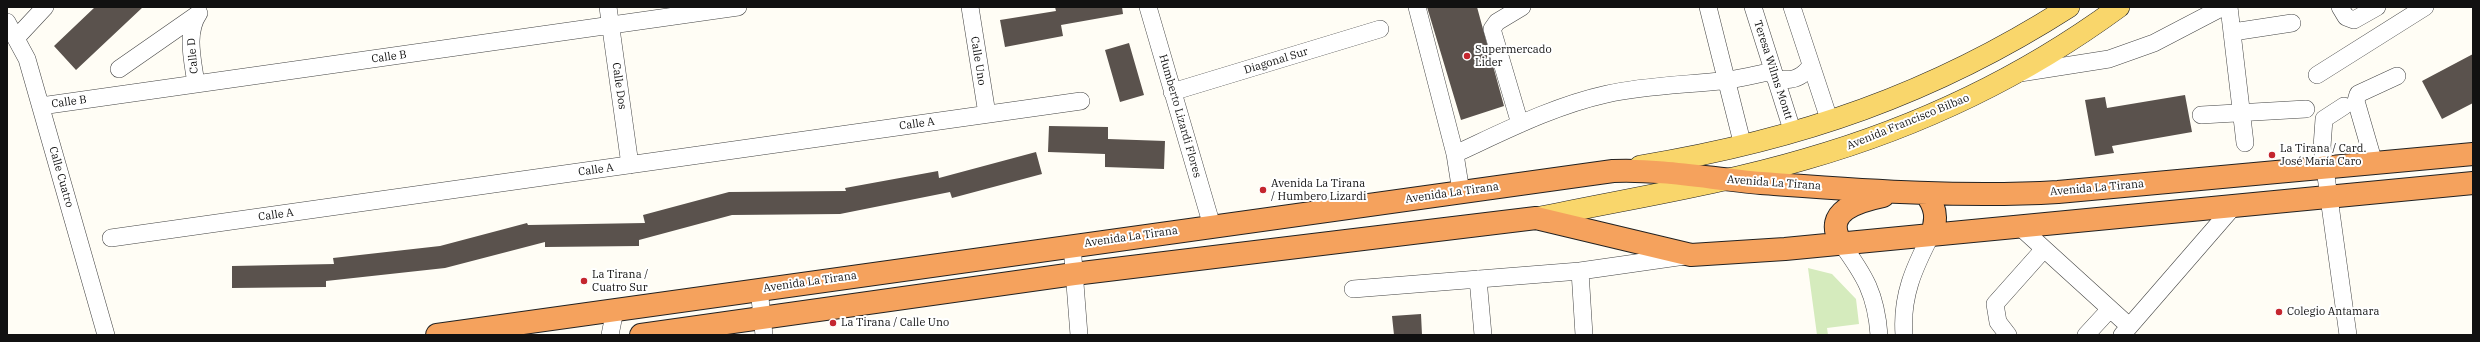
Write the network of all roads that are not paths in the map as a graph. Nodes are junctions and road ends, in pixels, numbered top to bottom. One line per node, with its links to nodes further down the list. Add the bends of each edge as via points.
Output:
1 (45, 7): 23 (street)
2 (608, 7): 20 (street, Calle Dos)
3 (738, 7): 20 (street, Calle B)
4 (970, 7): 38 (street, Calle Uno)
5 (1148, 7): 32 (street, Humberto Lizardi Flores)
6 (1417, 7): 45 (street)
7 (1522, 7): 41 (street, via 1497,22 1492,29)
8 (1708, 7): 30 (street)
9 (1753, 7): 26 (street, Teresa Wilms Montt)
10 (1792, 7): 24 (street)
11 (2069, 7): 40 (main road, via 2000,49 1954,72 1914,91)
12 (2119, 7): 27 (main road, Avenida Francisco Bilbao)
13 (2340, 7): 14 (street, via 2346,18 2354,20)
14 (2377, 7)
15 (2425, 7): 28 (street)
16 (2221, 8): 22 (street); 27 (street, via 2154,44 2109,59)
17 (201, 10): 25 (street); 31 (street, Calle D, via 194,21 191,37)
18 (7, 22): 23 (street, Calle Cuatro)
19 (2292, 23): 22 (street)
20 (610, 25): 31 (street, Calle B); 48 (street, Calle Dos)
21 (1380, 29): 32 (street, Diagonal Sur)
22 (2232, 32): 37 (street)
23 (17, 37): 34 (street, Calle Cuatro, via 27,58)
24 (1811, 65): 26 (street, via 1797,78 1790,80); 40 (street)
25 (120, 69)
26 (1774, 74): 30 (street); 42 (street, Teresa Wilms Montt)
27 (2016, 74): 51 (main road, Avenida Francisco Bilbao, via 1886,133 1806,159)
28 (2317, 75)
29 (2397, 76): 47 (street, via 2358,94 2356,101)
30 (1728, 80): 41 (street, via 1609,94 1565,105); 44 (street)
31 (196, 84): 34 (street, Calle B)
32 (1172, 92): 59 (street, Humberto Lizardi Flores)
33 (1081, 101): 38 (street, Calle A)
34 (41, 106): 76 (street, Calle Cuatro)
35 (2344, 106): 49 (street, via 2324,119 2322,147)
36 (2306, 108): 37 (street)
37 (2242, 113): 39 (street); 43 (street)
38 (987, 114): 48 (street, Calle A)
39 (2201, 115)
40 (1830, 122): 42 (main road)
41 (1520, 124): 45 (street)
42 (1793, 133): 44 (main road)
43 (2245, 143)
44 (1743, 146): 50 (main road)
45 (1456, 154): 53 (street)
46 (2473, 154): 47 (highway, Avenida La Tirana)
47 (2374, 163): 49 (highway, Avenida La Tirana)
48 (630, 165): 62 (street, Calle A)
49 (2326, 168): 55 (highway, Avenida La Tirana, via 2058,192 1988,195); 56 (street)
50 (1613, 171): 51 (highway, Avenida La Tirana, via 1658,171); 53 (highway, Avenida La Tirana)
51 (1724, 179): 54 (highway, Avenida La Tirana); 58 (main road, Avenida Francisco Bilbao)
52 (2473, 183): 56 (highway)
53 (1461, 192): 59 (highway, Avenida La Tirana)
54 (1902, 192): 55 (highway, Avenida La Tirana); 63 (highway, via 1862,201 1847,208 1839,216 1836,224 1836,232)
55 (1925, 193): 61 (highway, via 1936,214)
56 (2328, 197): 57 (highway); 87 (street)
57 (2234, 206): 60 (highway); 75 (street)
58 (1536, 218): 66 (highway); 68 (highway)
59 (1212, 226): 64 (highway, Avenida La Tirana)
60 (2019, 226): 61 (highway); 65 (street)
61 (1931, 235): 63 (highway); 84 (street, via 1907,290 1903,311)
62 (111, 238)
63 (1841, 243): 66 (highway); 83 (street, via 1861,270 1872,292 1878,315)
64 (1072, 245): 68 (street); 70 (highway, Avenida La Tirana)
65 (2044, 249): 72 (street); 85 (street, via 1995,304 1998,322)
66 (1691, 255): 67 (street)
67 (1580, 271): 69 (street); 82 (street)
68 (1074, 274): 74 (highway); 80 (street)
69 (1478, 279): 71 (street); 81 (street)
70 (759, 289): 73 (highway, Avenida La Tirana); 74 (street)
71 (1353, 289)
72 (2110, 309): 75 (street); 86 (street)
73 (615, 310): 77 (highway, Avenida La Tirana); 78 (street)
74 (763, 326): 79 (highway)
75 (2125, 331)
76 (106, 335)
77 (437, 335)
78 (610, 335)
79 (641, 335)
80 (1079, 335)
81 (1483, 335)
82 (1584, 335)
83 (1879, 335)
84 (1904, 335)
85 (2008, 335)
86 (2086, 335)
87 (2348, 335)

